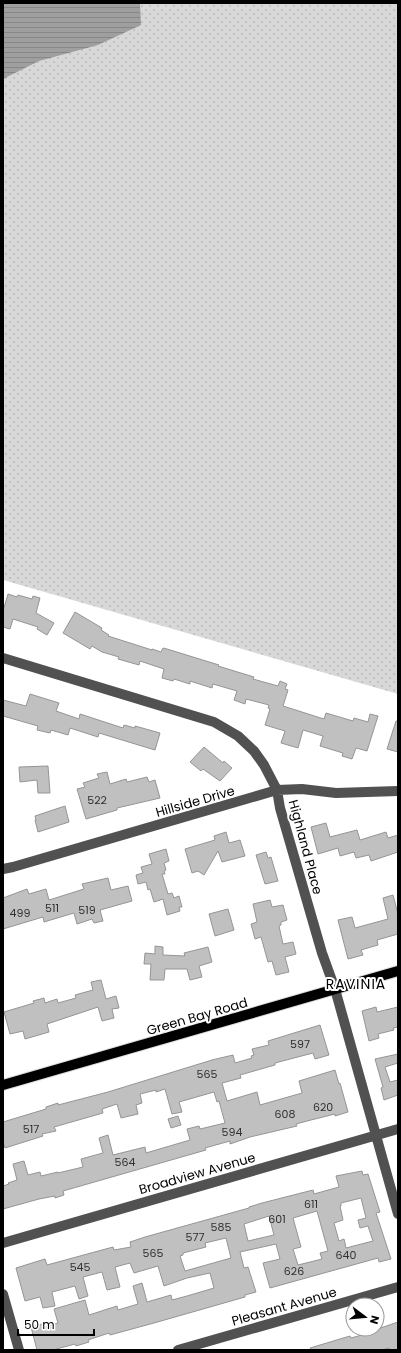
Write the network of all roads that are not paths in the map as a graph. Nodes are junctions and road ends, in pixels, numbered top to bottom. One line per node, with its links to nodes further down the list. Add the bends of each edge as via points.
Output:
1 (3, 658): 2 (street, Highland Place, via 214,722 238,736 254,751)
2 (277, 790): 3 (street, Hillside Drive, via 302,789 336,793); 4 (street, Hillside Drive); 6 (street, Highland Place, via 280,808)
3 (398, 791)
4 (3, 868)
5 (398, 971): 6 (main road, Green Bay Road)
6 (334, 989): 7 (main road, Green Bay Road); 9 (street, Highland Place)
7 (3, 1085)
8 (398, 1129): 9 (street, Broadview Avenue)
9 (376, 1135): 10 (street, Highland Place); 11 (street, Broadview Avenue)
10 (398, 1214)
11 (3, 1243)
12 (398, 1286): 15 (street, Pleasant Avenue)
13 (3, 1294): 14 (street)
14 (19, 1350)
15 (178, 1350)

